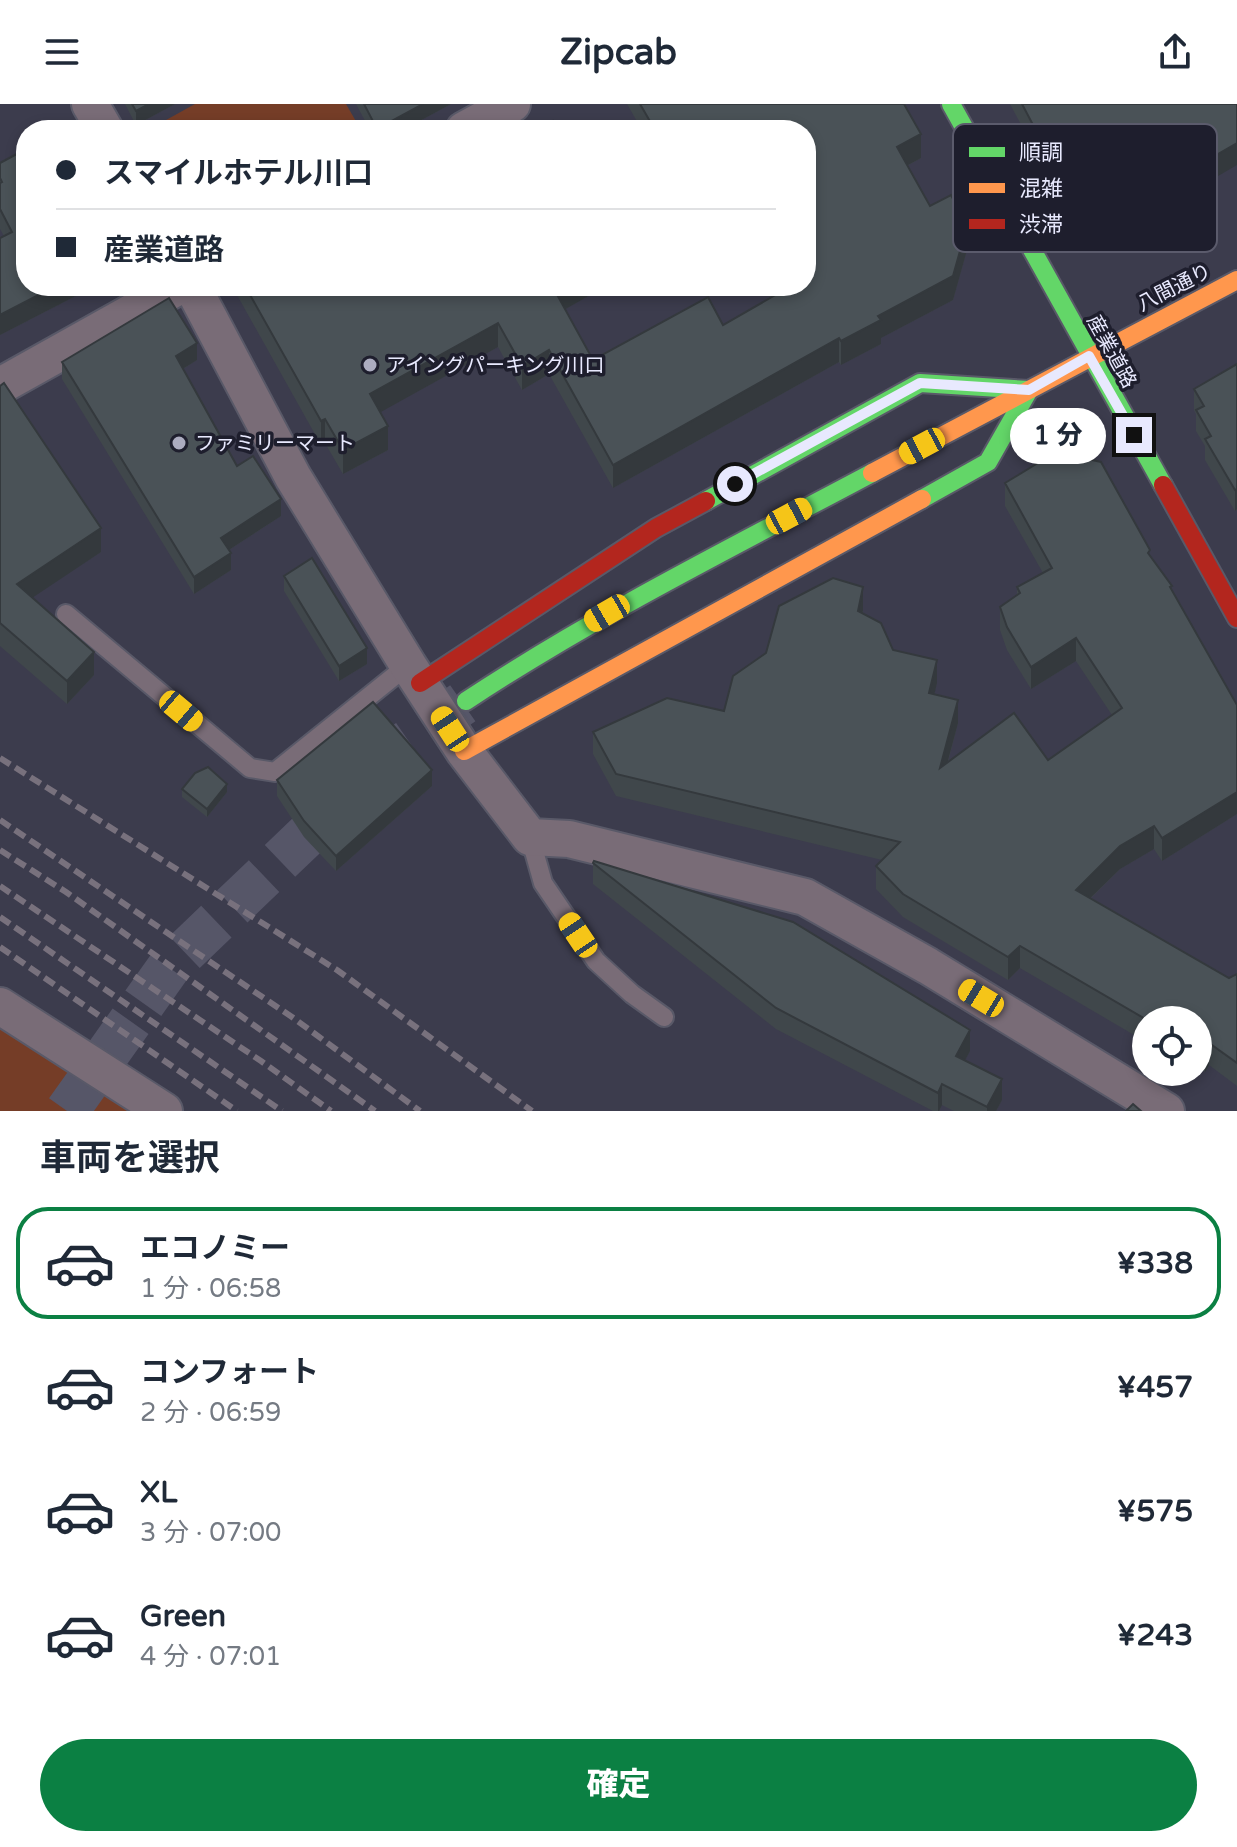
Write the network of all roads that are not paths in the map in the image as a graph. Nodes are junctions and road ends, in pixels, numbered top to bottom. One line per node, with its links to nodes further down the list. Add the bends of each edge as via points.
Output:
1 (512, 104): 3 (street)
2 (951, 104): 4 (street, 産業道路)
3 (482, 120)
4 (962, 124)
5 (1032, 252): 9 (street, 産業道路)
6 (1237, 280): 9 (street, 八間通り)
7 (161, 296): 10 (street)
8 (197, 296): 14 (street, via 293,477)
9 (1089, 356): 11 (street, 八間通り); 13 (street, 産業道路)
10 (0, 386)
11 (1029, 390): 14 (street, via 920,383 656,528); 15 (street, 八間通り, via 630,601); 16 (street, via 988,462)
12 (66, 614): 14 (lane, via 250,768 275,772)
13 (1237, 618)
14 (414, 674): 16 (street)
15 (466, 701)
16 (464, 751): 17 (street)
17 (530, 837): 19 (lane, via 543,883 596,961); 21 (street, via 569,839 805,897)
18 (0, 1006): 20 (street)
19 (664, 1017)
20 (164, 1111)
21 (1166, 1111)

